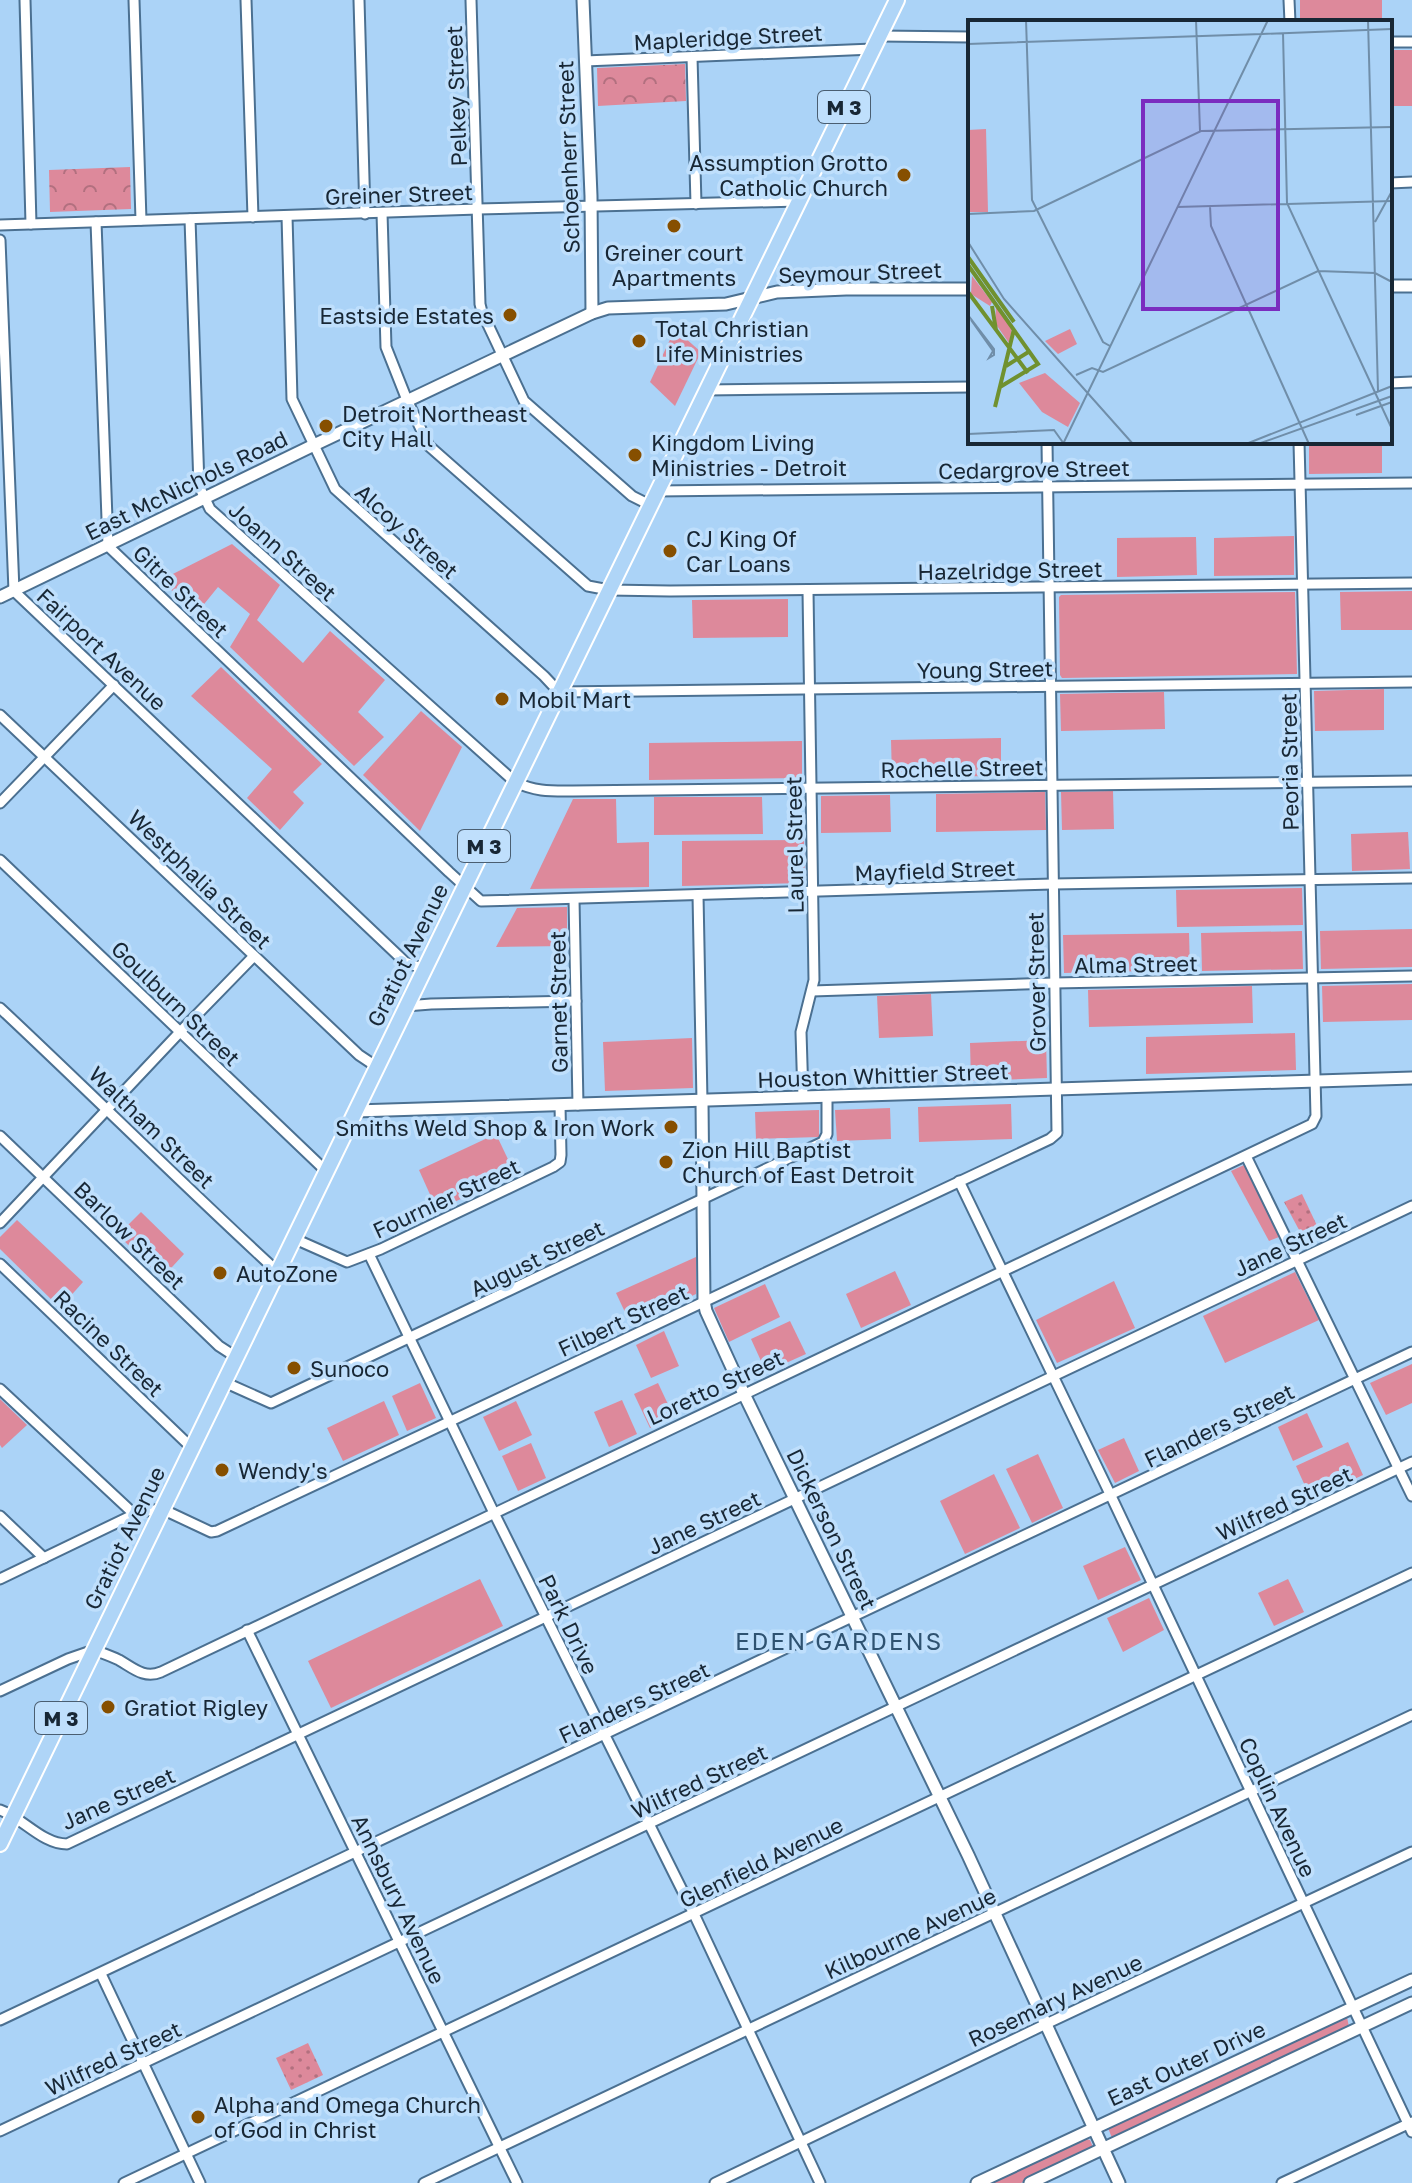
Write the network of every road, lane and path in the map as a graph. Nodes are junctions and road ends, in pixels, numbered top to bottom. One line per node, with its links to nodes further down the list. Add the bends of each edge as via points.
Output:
1 (25, 0): 27 (street)
2 (134, 0): 25 (street)
3 (246, 0): 23 (street)
4 (359, 0): 21 (street)
5 (471, 0): 19 (street, Pelkey Street)
6 (583, 0): 13 (street, Schoenherr Street)
7 (897, 0): 11 (main road, Gratiot Avenue / M 3)
8 (1289, 0): 9 (street)
9 (1290, 20)
10 (968, 37): 11 (street, Mapleridge Street)
11 (876, 42): 12 (street, Mapleridge Street); 16 (main road, Gratiot Avenue / M 3)
12 (692, 57): 13 (street, Mapleridge Street); 17 (street)
13 (585, 61): 18 (street, Schoenherr Street)
14 (1412, 182): 15 (street)
15 (1392, 183)
16 (799, 201): 17 (street, Greiner Street); 31 (main road, Gratiot Avenue / M 3)
17 (696, 204): 18 (street, Greiner Street)
18 (590, 206): 19 (street, Greiner Street); 32 (street, Schoenherr Street)
19 (478, 209): 20 (street, Greiner Street); 33 (street, Pelkey Street, via 480,304)
20 (382, 213): 21 (street, Greiner Street); 38 (street, via 386,347)
21 (365, 214): 22 (street, Greiner Street)
22 (287, 216): 23 (street, Greiner Street); 41 (street, Alcoy Street, via 292,399)
23 (253, 217): 24 (street, Greiner Street)
24 (190, 219): 25 (street, Greiner Street); 46 (street, Joann Street, via 199,486)
25 (141, 220): 26 (street, Greiner Street)
26 (96, 222): 27 (street, Greiner Street); 48 (street, Gitre Street)
27 (31, 224): 28 (street, Greiner Street)
28 (0, 225)
29 (0, 240): 53 (street, Fairport Avenue)
30 (968, 289): 31 (street, Seymour Street, via 846,289)
31 (751, 298): 32 (street, East McNichols Road); 37 (main road, Gratiot Avenue / M 3)
32 (592, 313): 33 (street, East McNichols Road)
33 (502, 355): 38 (street, East McNichols Road); 47 (street, Pelkey Street, via 524,401 632,496)
34 (1412, 382): 35 (street)
35 (1392, 383)
36 (968, 387): 37 (street)
37 (706, 390): 45 (main road, Gratiot Avenue / M 3)
38 (407, 400): 41 (street, East McNichols Road); 52 (street, via 429,446 588,586)
39 (1047, 444): 44 (street, Grover Street)
40 (1299, 444): 43 (street, Peoria Street)
41 (314, 445): 46 (street, East McNichols Road); 61 (street, Alcoy Street, via 339,495)
42 (1412, 483): 43 (street, Cedargrove Street)
43 (1300, 484): 44 (street, Cedargrove Street); 50 (street, Peoria Street)
44 (1048, 487): 45 (street, Cedargrove Street); 51 (street, Grover Street)
45 (657, 491): 47 (main road, Gratiot Avenue / M 3)
46 (205, 498): 48 (street, East McNichols Road); 65 (street, Joann Street, via 239,536)
47 (650, 505): 52 (main road, Gratiot Avenue / M 3)
48 (108, 546): 53 (street, East McNichols Road); 74 (street, Gitre Street)
49 (1412, 583): 50 (street, Hazelridge Street)
50 (1303, 585): 51 (street, Hazelridge Street); 57 (street, Peoria Street)
51 (1049, 588): 54 (street, Hazelridge Street); 59 (street, Grover Street)
52 (609, 590): 54 (street, Hazelridge Street); 61 (main road, Gratiot Avenue / M 3)
53 (14, 591): 55 (street, East McNichols Road); 58 (street, Fairport Avenue)
54 (808, 591): 60 (street, Laurel Street)
55 (0, 597)
56 (1412, 682): 57 (street, Young Street)
57 (1305, 684): 59 (street, Young Street); 66 (street, Peoria Street)
58 (114, 685): 63 (street); 79 (street, Fairport Avenue, via 405,962)
59 (1051, 686): 60 (street, Young Street); 67 (street, Grover Street)
60 (809, 690): 61 (street, Young Street); 68 (street, Laurel Street)
61 (559, 692): 65 (main road, Gratiot Avenue / M 3)
62 (0, 715): 63 (street, Westphalia Street)
63 (45, 757): 69 (street); 78 (street, Westphalia Street)
64 (1412, 781): 66 (street, Rochelle Street)
65 (515, 782): 68 (street, Rochelle Street, via 535,790); 74 (main road, Gratiot Avenue / M 3)
66 (1308, 782): 67 (street, Rochelle Street); 72 (street, Peoria Street)
67 (1052, 785): 68 (street, Rochelle Street); 73 (street, Grover Street)
68 (811, 788): 75 (street, Laurel Street)
69 (0, 803)
70 (0, 860): 87 (street, Goulburn Street)
71 (1412, 878): 72 (street, Mayfield Street)
72 (1310, 881): 73 (street, Mayfield Street); 81 (street, Peoria Street)
73 (1053, 884): 75 (street, Mayfield Street); 82 (street, Grover Street)
74 (465, 886): 77 (street, Mayfield Street, via 481,901); 79 (main road, Gratiot Avenue / M 3)
75 (813, 892): 76 (street, Mayfield Street); 83 (street, Laurel Street)
76 (698, 895): 77 (street, Mayfield Street); 94 (street, Dickerson Street)
77 (574, 899): 84 (street, Garnet Street)
78 (254, 956): 87 (street); 88 (street, Westphalia Street)
79 (424, 969): 85 (main road, Gratiot Avenue / M 3)
80 (1412, 976): 81 (street, Alma Street)
81 (1313, 979): 82 (street, Alma Street); 90 (street, Peoria Street)
82 (1054, 983): 83 (street, Alma Street); 91 (street, Grover Street)
83 (812, 991): 92 (street, Laurel Street, via 801,1032)
84 (576, 1001): 85 (street); 96 (street, Garnet Street)
85 (406, 1006): 88 (main road, Gratiot Avenue / M 3)
86 (0, 1008): 97 (street, Waltham Street)
87 (180, 1032): 97 (street); 101 (street, Goulburn Street)
88 (377, 1067): 98 (main road, Gratiot Avenue / M 3)
89 (1412, 1078): 90 (street, Houston Whittier Street)
90 (1315, 1082): 91 (street, Houston Whittier Street); 100 (street, Loretto Street, via 1315,1121)
91 (1057, 1089): 93 (street, Houston Whittier Street); 103 (street, Filbert Street, via 1055,1136)
92 (803, 1097): 93 (street, Houston Whittier Street); 94 (street, Houston Whittier Street)
93 (827, 1097): 104 (street, August Street, via 823,1142)
94 (702, 1101): 96 (street, Houston Whittier Street); 104 (street, Dickerson Street)
95 (560, 1105): 96 (street, Houston Whittier Street); 98 (street, Houston Whittier Street); 108 (street, Fournier Street, via 560,1162)
96 (578, 1105)
97 (108, 1109): 102 (street); 112 (street, Waltham Street)
98 (355, 1111): 101 (main road, Gratiot Avenue / M 3)
99 (0, 1136): 102 (street, Barlow Street)
100 (1246, 1156): 109 (street); 111 (street, Loretto Street)
101 (326, 1171): 107 (main road, Gratiot Avenue / M 3)
102 (44, 1178): 106 (street); 116 (street, Barlow Street)
103 (959, 1181): 111 (street); 113 (street, Filbert Street)
104 (702, 1199): 113 (street, Dickerson Street); 114 (street, August Street)
105 (1412, 1206): 109 (street, Jane Street)
106 (0, 1223)
107 (295, 1239): 108 (street, Fournier Street, via 347,1262); 112 (main road, Gratiot Avenue / M 3)
108 (369, 1254): 114 (street, Park Drive)
109 (1298, 1261): 117 (street, Jane Street); 118 (street)
110 (0, 1264): 123 (street, Racine Street)
111 (1002, 1272): 117 (street); 121 (street, Loretto Street)
112 (279, 1273): 116 (main road, Gratiot Avenue / M 3)
113 (704, 1301): 121 (street, Dickerson Street); 122 (street, Filbert Street)
114 (410, 1339): 119 (street, August Street, via 271,1403); 122 (street, Park Drive)
115 (1412, 1352): 118 (street, Flanders Street)
116 (236, 1357): 119 (main road, Gratiot Avenue / M 3)
117 (1053, 1377): 126 (street, Coplin Avenue); 128 (street, Jane Street)
118 (1355, 1379): 125 (street); 126 (street, Flanders Street)
119 (224, 1382): 123 (main road, Gratiot Avenue / M 3)
120 (0, 1389): 131 (street)
121 (744, 1394): 128 (street, Dickerson Street); 130 (street, Loretto Street)
122 (450, 1422): 129 (street, Filbert Street, via 217,1531); 130 (street, Park Drive)
123 (192, 1448): 129 (main road, Gratiot Avenue / M 3)
124 (1412, 1462): 125 (street, Wilfred Street)
125 (1398, 1468): 127 (street); 136 (street, Wilfred Street)
126 (1111, 1496): 136 (street, Coplin Avenue); 138 (street, Flanders Street)
127 (1412, 1496)
128 (795, 1499): 137 (street, Jane Street); 138 (street, Dickerson Street)
129 (162, 1509): 131 (street); 140 (main road, Gratiot Avenue / M 3)
130 (494, 1513): 137 (street, Park Drive); 139 (street, Loretto Street)
131 (134, 1514): 133 (street)
132 (0, 1516): 133 (street)
133 (44, 1558): 135 (street)
134 (1412, 1573): 141 (street, Glenfield Avenue)
135 (0, 1579)
136 (1153, 1585): 141 (street, Coplin Avenue); 143 (street, Wilfred Street)
137 (546, 1616): 145 (street, Jane Street); 146 (street, Park Drive)
138 (853, 1618): 143 (street, Dickerson Street); 146 (street, Flanders Street)
139 (247, 1630): 140 (street, Loretto Street, via 155,1675); 145 (street, Annsbury Avenue)
140 (94, 1650): 142 (street); 149 (main road, Gratiot Avenue / M 3)
141 (1196, 1675): 147 (street, Coplin Avenue); 148 (street, Glenfield Avenue)
142 (0, 1691)
143 (896, 1707): 148 (street, Dickerson Street); 150 (street, Wilfred Street)
144 (1412, 1715): 147 (street, Kilbourne Avenue)
145 (298, 1734): 149 (street, Jane Street, via 67,1844); 153 (street, Annsbury Avenue)
146 (605, 1736): 150 (street, Park Drive); 153 (street, Flanders Street)
147 (1251, 1792): 154 (street, Coplin Avenue); 156 (street, Kilbourne Avenue)
148 (939, 1797): 155 (street, Glenfield Avenue); 156 (street, Dickerson Street)
149 (7, 1813): 151 (main road, Gratiot Avenue / M 3)
150 (649, 1825): 155 (street, Park Drive); 157 (street, Wilfred Street)
151 (0, 1844)
152 (1412, 1852): 154 (street, Rosemary Avenue)
153 (356, 1853): 157 (street, Annsbury Avenue); 158 (street, Flanders Street)
154 (1303, 1903): 161 (street, Coplin Avenue); 163 (street, Rosemary Avenue)
155 (694, 1914): 165 (street, Park Drive); 166 (street, Glenfield Avenue)
156 (994, 1914): 163 (street, Dickerson Street); 165 (street, Kilbourne Avenue)
157 (400, 1941): 166 (street, Annsbury Avenue); 167 (street, Wilfred Street)
158 (101, 1974): 162 (street, Flanders Street); 167 (street)
159 (1412, 1980): 161 (street, East Outer Drive)
160 (1412, 2003): 164 (street, East Outer Drive)
161 (1353, 2008): 164 (street, Coplin Avenue); 169 (street, East Outer Drive)
162 (0, 2020)
163 (1046, 2024): 169 (street, Dickerson Street); 171 (street, Rosemary Avenue)
164 (1362, 2027): 168 (street, Coplin Avenue); 173 (street, East Outer Drive)
165 (748, 2030): 171 (street, Park Drive); 172 (street, Kilbourne Avenue)
166 (444, 2031): 172 (street, Annsbury Avenue); 174 (street, Glenfield Avenue)
167 (143, 2063): 170 (street, Wilfred Street); 174 (street)
168 (1411, 2126): 184 (street)
169 (1093, 2128): 173 (street, Dickerson Street); 181 (street, East Outer Drive)
170 (0, 2131)
171 (801, 2143): 179 (street, Rosemary Avenue); 180 (street, Park Drive)
172 (501, 2147): 177 (street, Kilbourne Avenue); 178 (street, Annsbury Avenue)
173 (1103, 2149): 182 (street, East Outer Drive); 183 (street, Dickerson Street)
174 (186, 2154): 175 (street, Glenfield Avenue); 176 (street)
175 (124, 2183)
176 (200, 2183)
177 (424, 2183)
178 (517, 2183)
179 (715, 2183)
180 (820, 2183)
181 (977, 2183)
182 (1030, 2183)
183 (1119, 2183)
184 (1282, 2183)

